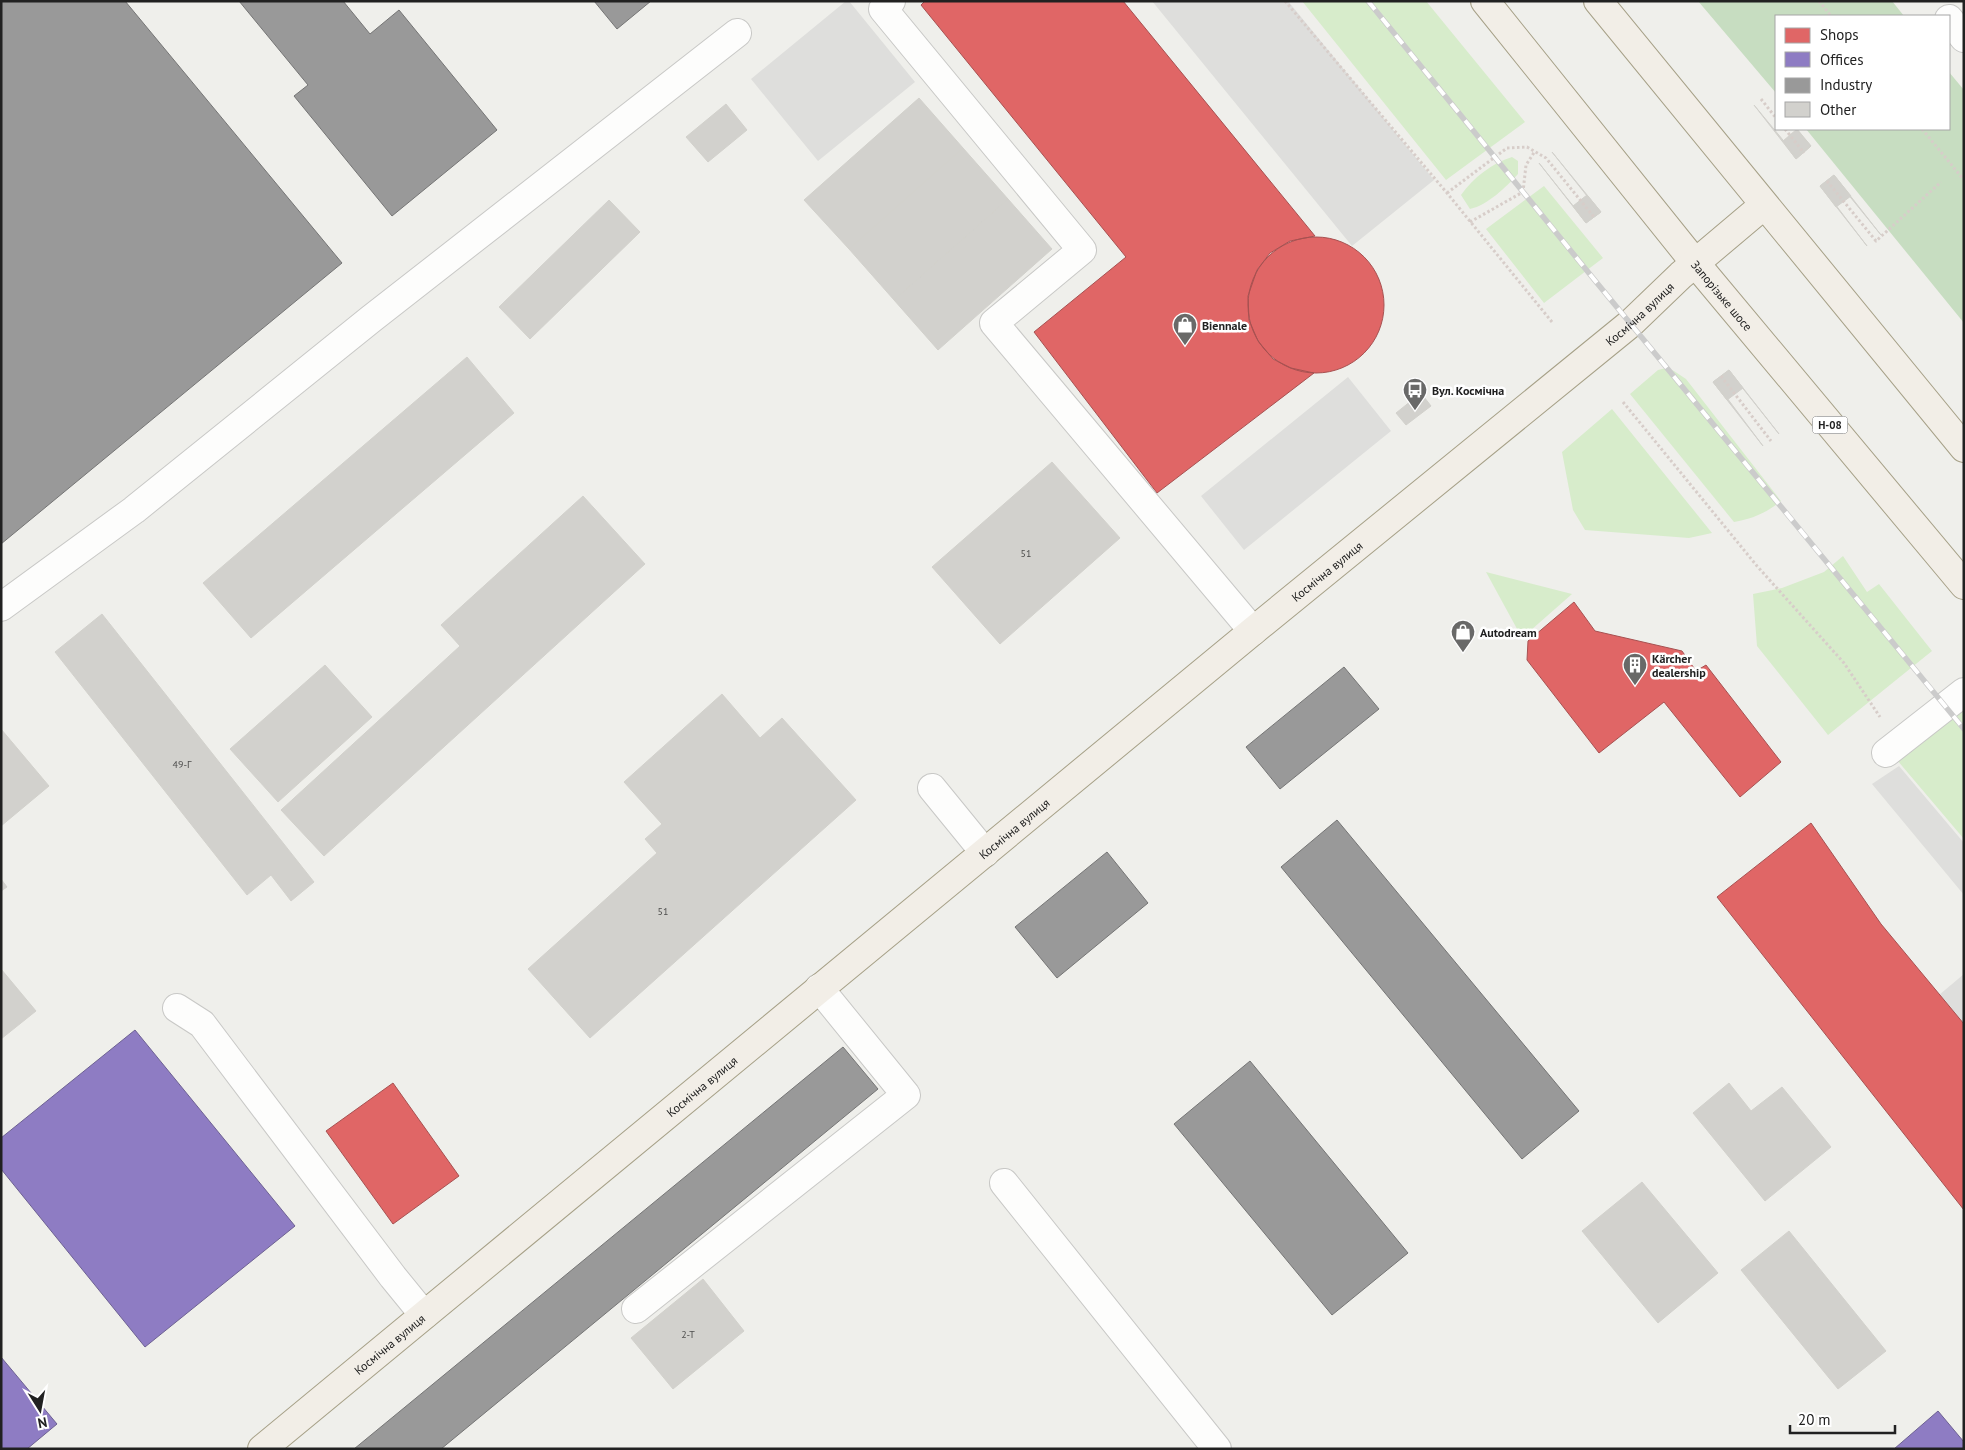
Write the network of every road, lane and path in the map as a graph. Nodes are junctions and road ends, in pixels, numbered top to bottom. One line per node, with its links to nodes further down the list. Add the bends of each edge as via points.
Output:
1 (892, 1): 33 (lane, via 883,8 1082,250 994,322)
2 (1285, 1): 21 (path)
3 (1485, 1): 25 (main road, Запорізьке шосе / Н-08)
4 (1598, 1): 22 (main road)
5 (1819, 1): 7 (path)
6 (1935, 1): 8 (lane)
7 (1830, 15)
8 (1946, 15)
9 (1950, 20): 11 (lane)
10 (737, 33): 32 (lane, via 371,319 134,510)
11 (1964, 38)
12 (1761, 99): 13 (path)
13 (1775, 117)
14 (1786, 130): 17 (path)
15 (1923, 130): 18 (path)
16 (1534, 151): 21 (path, via 1527,147 1507,148); 23 (path, via 1546,158); 24 (path, via 1526,165 1523,192)
17 (1804, 153)
18 (1964, 180)
19 (1827, 181): 20 (path, via 1876,241)
20 (1941, 182)
21 (1446, 193): 24 (path)
22 (1764, 205): 25 (main road, Космічна вулиця); 30 (main road)
23 (1594, 217)
24 (1470, 222): 26 (path)
25 (1696, 264): 31 (main road, Запорізьке шосе / Н-08); 33 (main road, Космічна вулиця, via 1631,323)
26 (1552, 322)
27 (1721, 376): 29 (path)
28 (1623, 402): 35 (path, via 1757,566 1844,663)
29 (1771, 441)
30 (1964, 448)
31 (1964, 585)
32 (1, 607)
33 (1253, 631): 37 (main road, Космічна вулиця)
34 (1964, 692): 35 (lane)
35 (1892, 748)
36 (932, 788): 37 (lane)
37 (985, 853): 38 (main road, Космічна вулиця)
38 (819, 988): 41 (lane, via 906,1095); 42 (main road, Космічна вулиця)
39 (176, 1008): 42 (lane, via 202,1024)
40 (1004, 1184): 44 (lane)
41 (636, 1309)
42 (424, 1315): 43 (main road, Космічна вулиця)
43 (262, 1449)
44 (1217, 1449)

